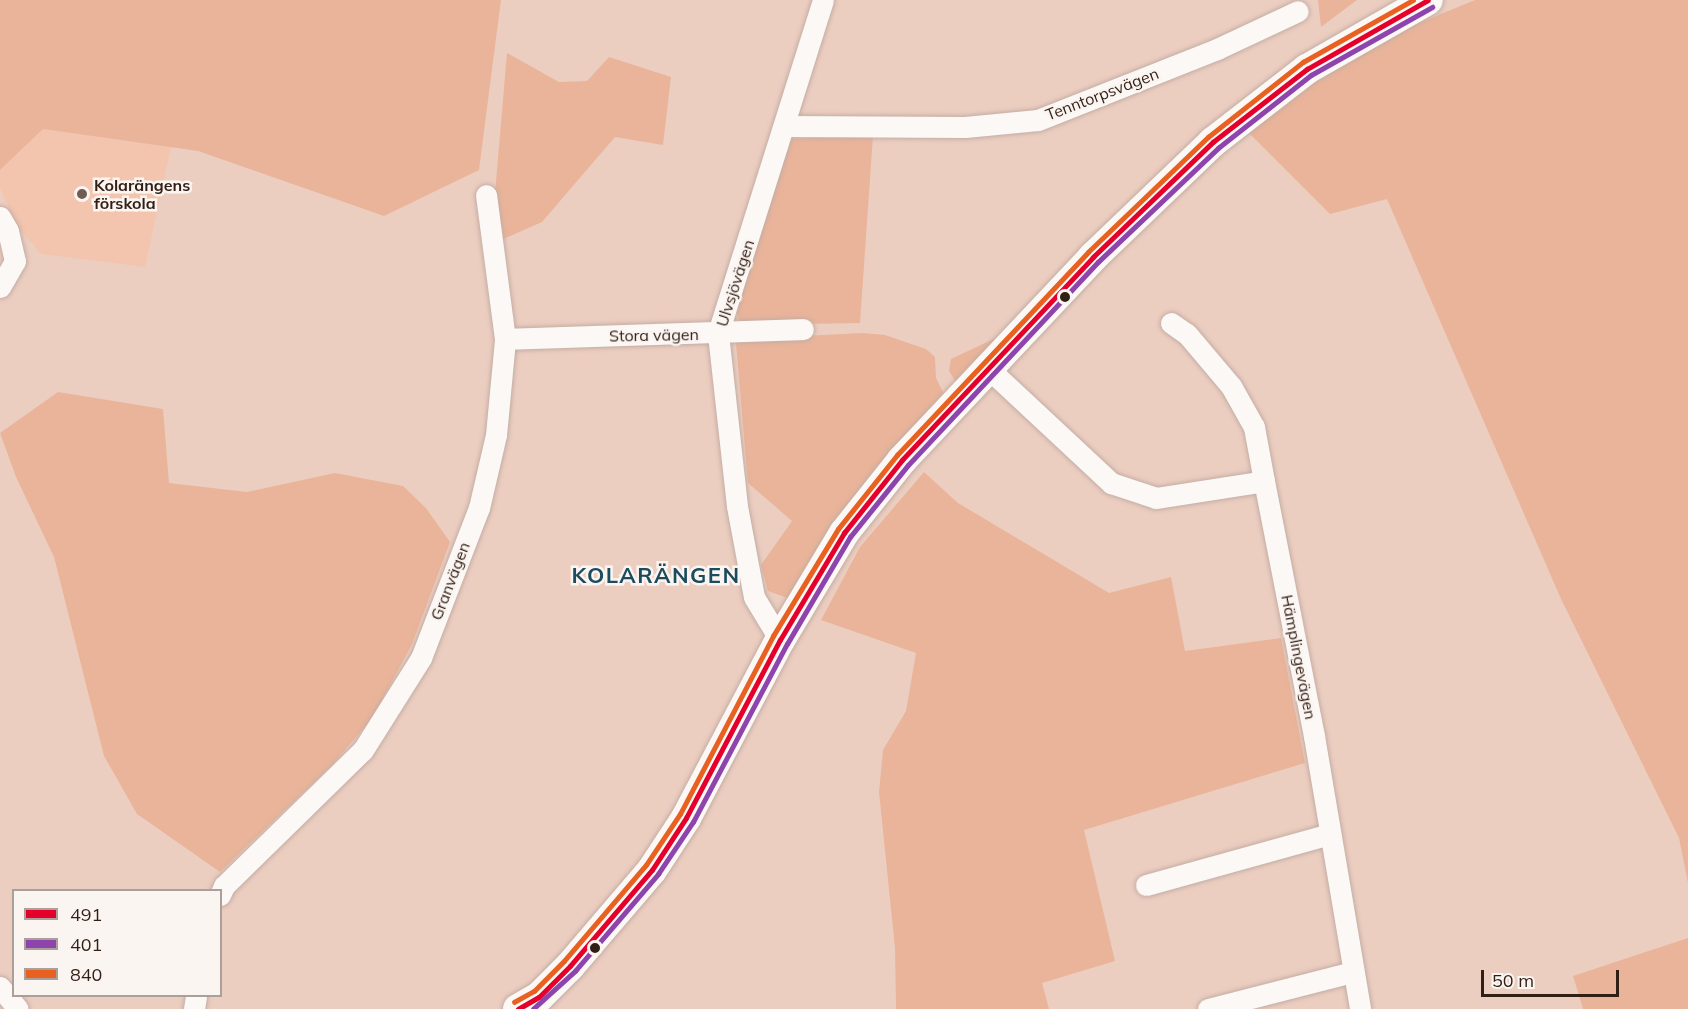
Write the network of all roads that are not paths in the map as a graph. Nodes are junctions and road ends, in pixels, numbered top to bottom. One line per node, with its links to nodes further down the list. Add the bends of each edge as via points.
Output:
1 (823, 0): 4 (street, Ulvsjövägen)
2 (1428, 0): 12 (main road, via 1307,69 1213,142 1093,257)
3 (1298, 11): 4 (street, Tenntorpsvägen, via 1217,49 1038,120 965,127)
4 (786, 126): 10 (street, Ulvsjövägen)
5 (486, 195): 11 (street, Granvägen)
6 (0, 217): 7 (street, via 8,231 15,261)
7 (0, 287)
8 (1171, 323): 13 (street, Hämplingevägen, via 1187,334 1231,386 1254,427)
9 (803, 329): 10 (street, Stora vägen)
10 (718, 333): 11 (street, Stora vägen); 14 (street, Ulvsjövägen, via 737,506 754,597)
11 (506, 339): 17 (street, Granvägen, via 489,471 421,658 363,750)
12 (990, 370): 13 (street, via 1111,483 1156,498); 14 (main road, via 902,460 844,533)
13 (1264, 481): 15 (street, Hämplingevägen)
14 (780, 640): 20 (main road, via 686,818 652,870 606,928)
15 (1330, 834): 16 (street); 18 (street, Hämplingevägen)
16 (1146, 885)
17 (222, 890)
18 (1352, 972): 22 (street); 23 (street, Hämplingevägen)
19 (0, 987): 21 (street)
20 (535, 1005)
21 (18, 1009)
22 (1208, 1009)
23 (1360, 1009)

